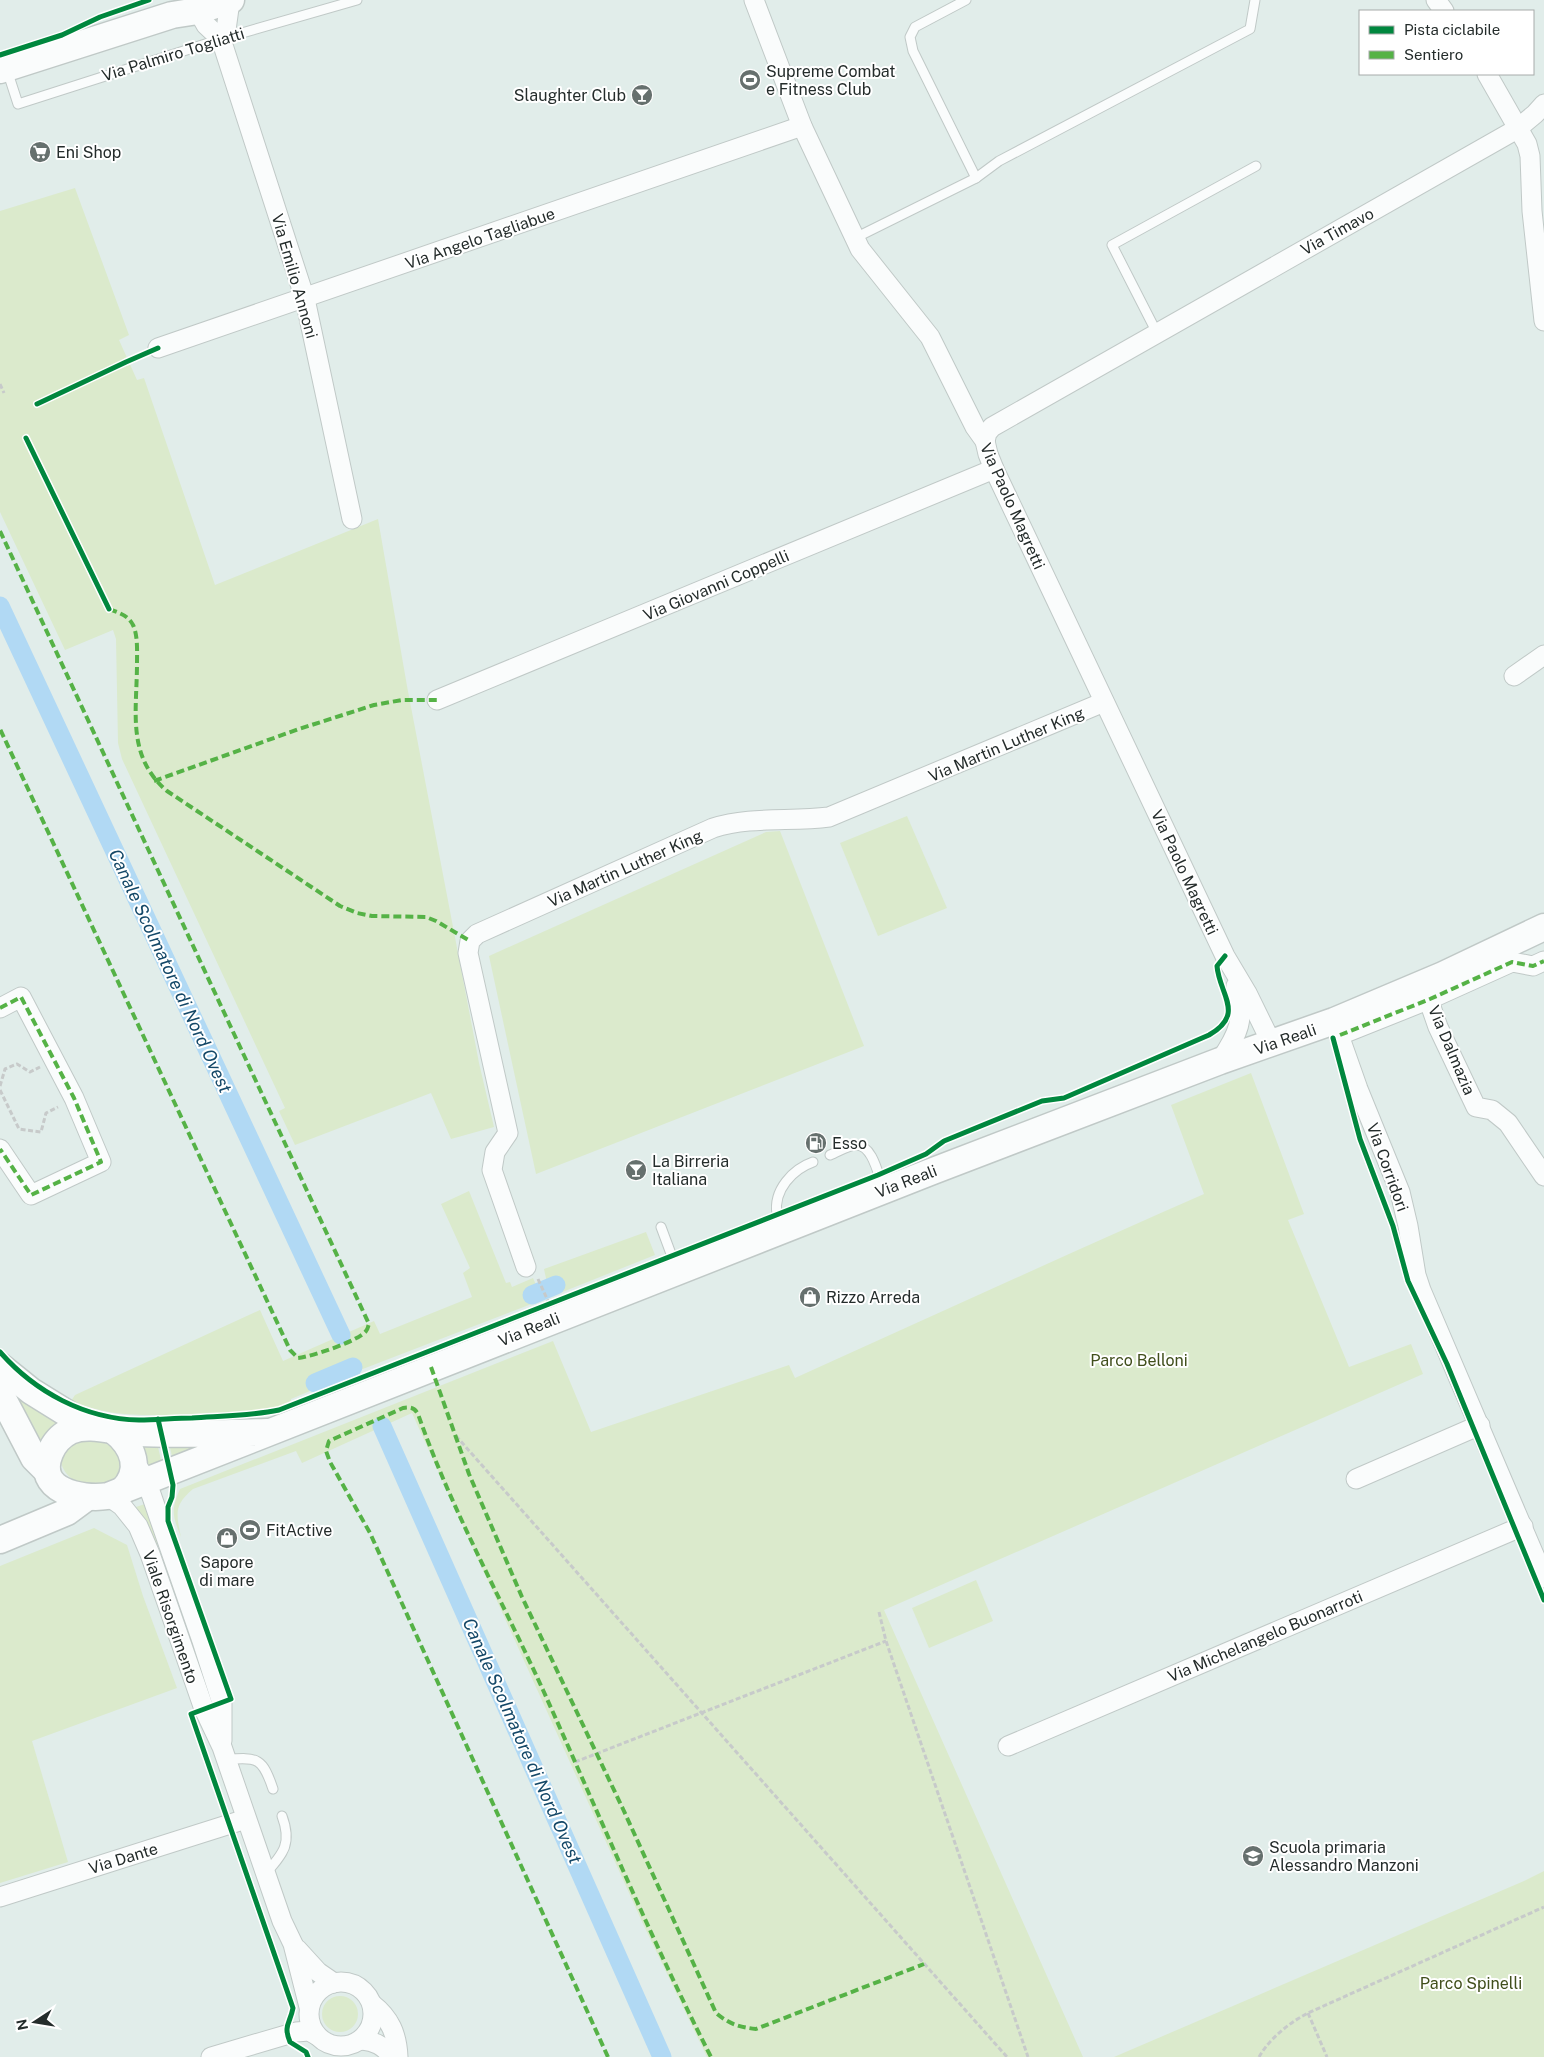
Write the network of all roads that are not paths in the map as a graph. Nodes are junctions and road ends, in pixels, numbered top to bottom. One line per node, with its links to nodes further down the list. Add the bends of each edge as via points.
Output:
1 (237, 0): 6 (main road, Via Palmiro Togliatti); 7 (street)
2 (357, 0): 7 (lane, Via Palmiro Togliatti)
3 (754, 0): 11 (street, Via Paolo Magretti)
4 (966, 0): 14 (lane, via 915,27 910,37 913,52)
5 (1255, 0): 14 (lane, via 1250,29 998,161)
6 (198, 11): 7 (street, Via Emilio Annoni, via 206,25); 8 (main road, Via Palmiro Togliatti, via 172,15)
7 (221, 39): 8 (lane, Via Palmiro Togliatti, via 18,104); 16 (street, Via Emilio Annoni)
8 (4, 73)
9 (1488, 75): 12 (street)
10 (1544, 104): 12 (street, Via Timavo)
11 (802, 126): 15 (street, Via Paolo Magretti); 16 (street, Via Angelo Tagliabue)
12 (1517, 129): 17 (street, via 1527,144 1530,156 1532,211); 18 (street, Via Timavo)
13 (1256, 166): 18 (lane, via 1112,245)
14 (976, 178): 15 (lane)
15 (855, 238): 20 (street, Via Paolo Magretti, via 860,249 930,337)
16 (305, 299): 19 (street, Via Angelo Tagliabue); 22 (street, Via Emilio Annoni)
17 (1544, 321)
18 (1157, 333): 20 (street, Via Timavo, via 992,427)
19 (158, 348)
20 (985, 442): 21 (street, Via Paolo Magretti)
21 (994, 469): 25 (street, Via Giovanni Coppelli); 26 (street, Via Paolo Magretti)
22 (352, 518)
23 (1544, 655): 24 (street)
24 (1514, 676)
25 (436, 700)
26 (1104, 702): 29 (street, Via Paolo Magretti); 42 (street, Via Martin Luther King, via 829,817 754,820 713,828 477,934 470,941 468,953 508,1133 495,1152 492,1170)
27 (1544, 927): 30 (main road, Via Reali)
28 (1544, 961): 30 (street, via 1533,966 1512,962)
29 (1231, 968): 33 (street, Via Paolo Magretti); 34 (street, Via Paolo Magretti, via 1242,1014 1232,1045)
30 (1426, 992): 32 (main road, Via Reali); 38 (street, Via Dalmazia, via 1438,1027 1476,1107 1492,1110 1508,1123)
31 (0, 1008): 35 (street, via 20,997 74,1098 102,1162 31,1195)
32 (1337, 1028): 33 (main road, Via Reali); 46 (street, Via Corridori, via 1400,1192 1421,1290)
33 (1272, 1044): 34 (main road, Via Reali)
34 (1220, 1061): 39 (main road, Via Reali)
35 (0, 1149)
36 (830, 1155): 39 (lane, via 849,1147 864,1148)
37 (813, 1162): 41 (lane, via 802,1166 781,1188 776,1202)
38 (1544, 1176)
39 (884, 1190): 41 (main road, Via Reali)
40 (661, 1228): 43 (lane)
41 (782, 1230): 43 (main road, Via Reali)
42 (526, 1267)
43 (677, 1270): 48 (main road, Via Reali)
44 (0, 1366): 47 (main road, via 31,1391)
45 (0, 1393): 49 (main road, via 34,1458)
46 (1480, 1425): 50 (street); 53 (street, Via Corridori)
47 (102, 1429): 48 (main road, Via Reali, via 137,1433); 49 (main road, via 78,1428 60,1437 46,1462); 51 (main road, via 126,1442 135,1458)
48 (267, 1432): 51 (main road, Via Reali)
49 (50, 1477): 51 (main road, via 68,1493); 52 (main road, via 48,1502)
50 (1356, 1479)
51 (129, 1489): 52 (main road, Via Reali); 57 (street, Viale Risorgimento, via 202,1641 222,1703); 57 (street, Viale Risorgimento, via 122,1506 138,1526 150,1554 204,1709)
52 (35, 1525): 54 (main road, Via Reali)
53 (1523, 1526): 55 (street, Via Corridori); 56 (street, Via Michelangelo Buonarroti)
54 (0, 1540)
55 (1544, 1578)
56 (1008, 1746)
57 (224, 1754): 58 (lane, via 256,1759 267,1772); 60 (street, Viale Risorgimento)
58 (273, 1789)
59 (282, 1816): 61 (lane, via 288,1834 286,1843 280,1857)
60 (246, 1820): 61 (street, Viale Risorgimento); 62 (street, Via Dante)
61 (266, 1873): 63 (street, Viale Risorgimento)
62 (0, 1896)
63 (293, 1944): 64 (street, via 318,1972); 66 (street)
64 (334, 1982): 65 (street, via 361,1988); 66 (street, via 318,1991)
65 (372, 2004): 68 (street, via 372,2023); 71 (street, via 391,2024)
66 (309, 2007): 67 (street, via 311,2026)
67 (323, 2044): 68 (street); 69 (street, via 309,2032 296,2032)
68 (356, 2047): 70 (street, via 373,2041)
69 (211, 2057)
70 (392, 2057)
71 (398, 2057)

